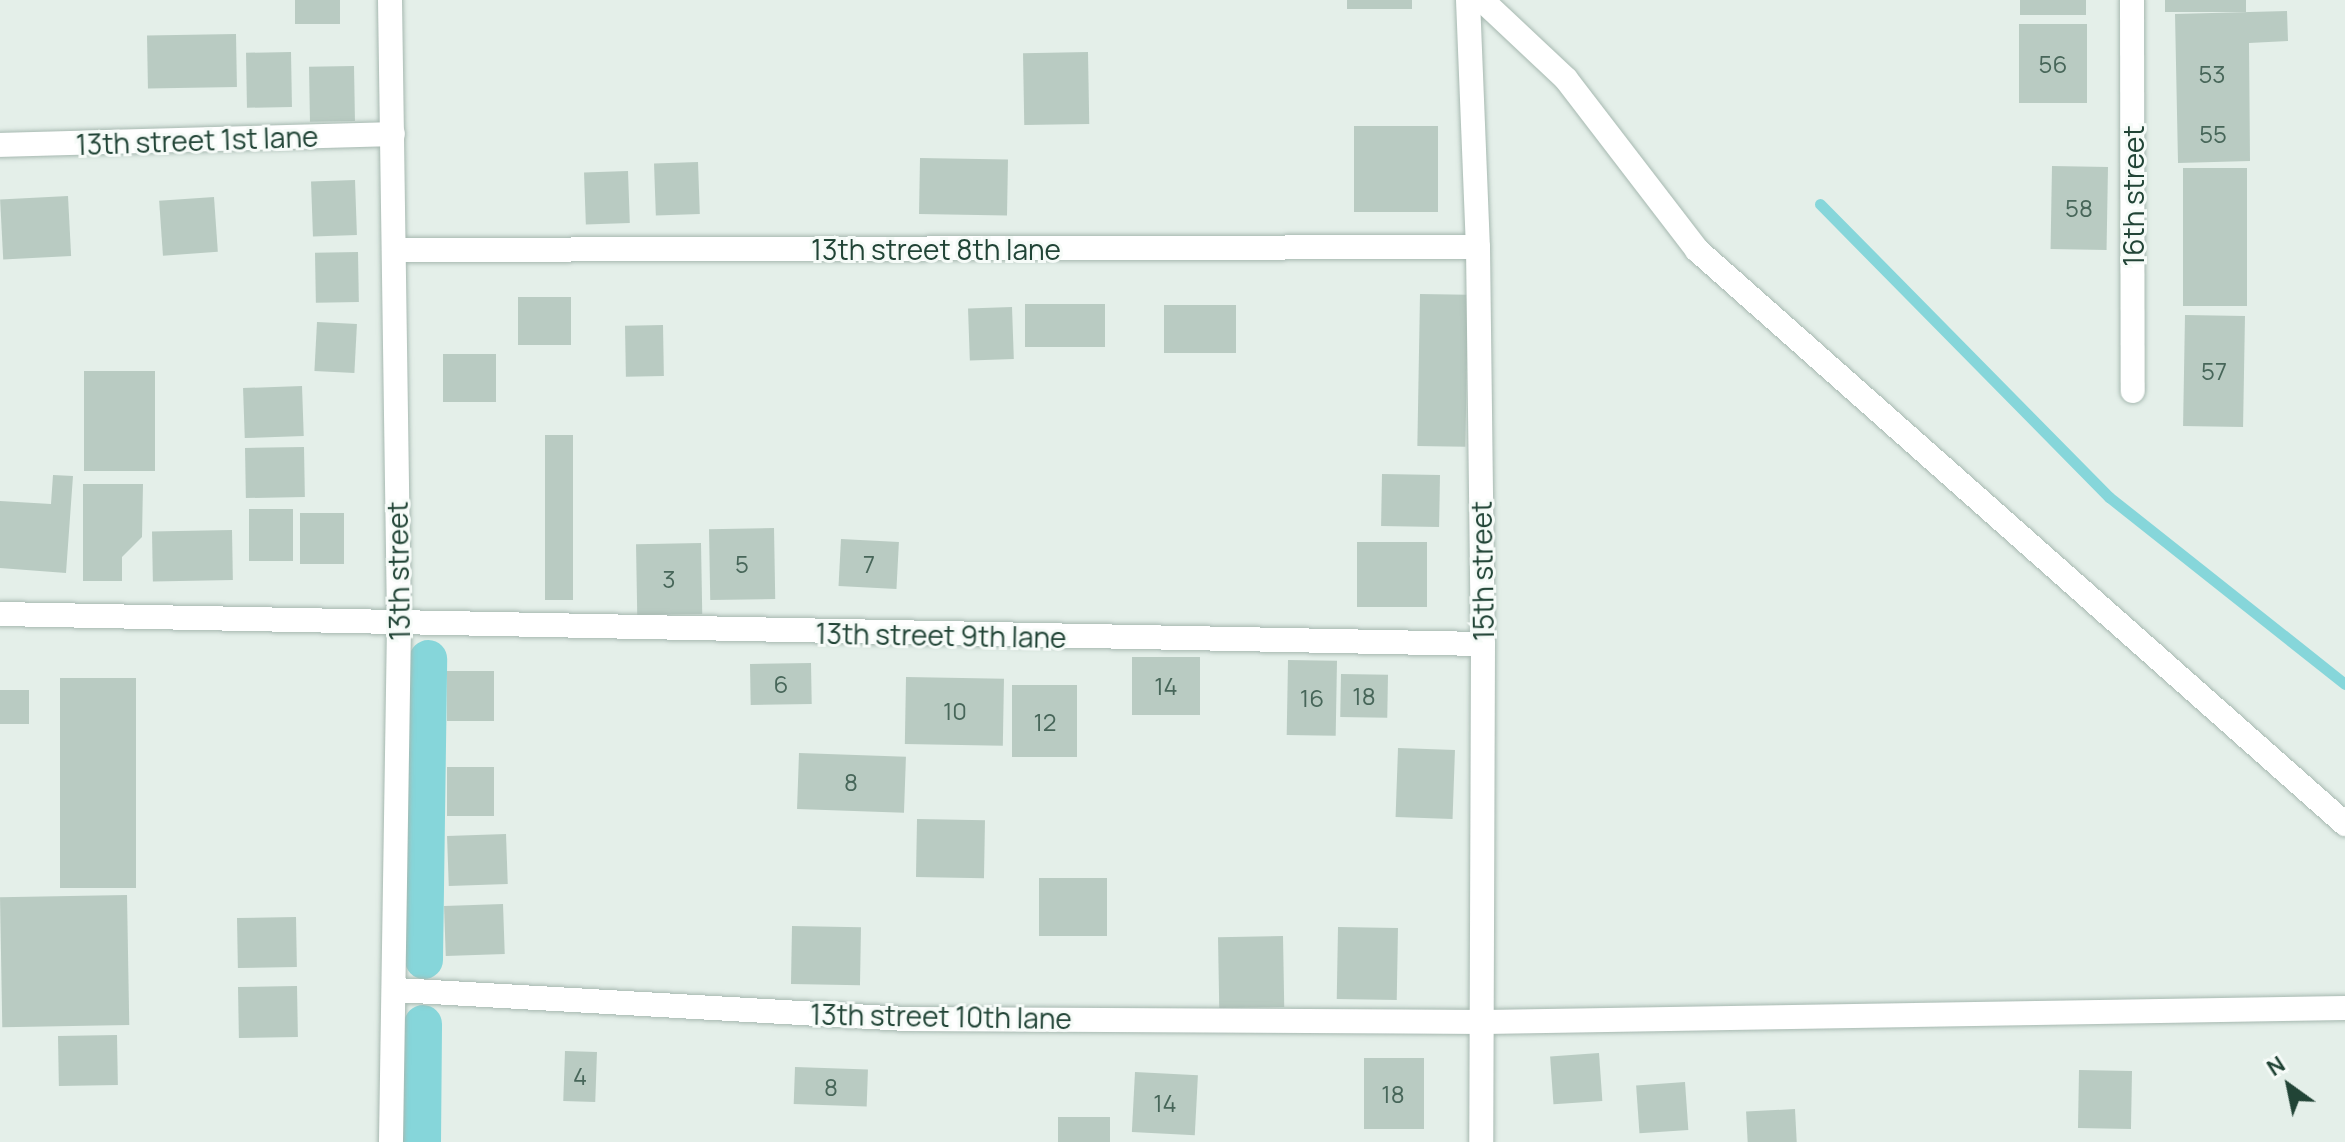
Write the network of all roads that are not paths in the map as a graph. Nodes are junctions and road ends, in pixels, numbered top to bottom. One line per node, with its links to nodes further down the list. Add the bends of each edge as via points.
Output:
1 (390, 0): 5 (street, 13th street)
2 (1468, 0): 7 (street, 15th street)
3 (1482, 0): 13 (street, via 1566,79 1697,250)
4 (2132, 0): 9 (street, 16th street)
5 (393, 134): 6 (street, 13th street 1st lane); 8 (street, 13th street)
6 (0, 145)
7 (1478, 247): 8 (street, 13th street 8th lane); 12 (street, 15th street)
8 (394, 250): 11 (street, 13th street)
9 (2133, 391)
10 (0, 614): 11 (street, 13th street 9th lane)
11 (399, 625): 12 (street, 13th street 9th lane); 14 (street, 13th street)
12 (1483, 644): 16 (street, 15th street)
13 (2345, 824)
14 (397, 990): 16 (street, 13th street 10th lane, via 906,1019); 17 (street, 13th street)
15 (2345, 1008): 16 (street, 13th street 10th lane)
16 (1485, 1022): 18 (street, 15th street)
17 (391, 1142)
18 (1481, 1142)

